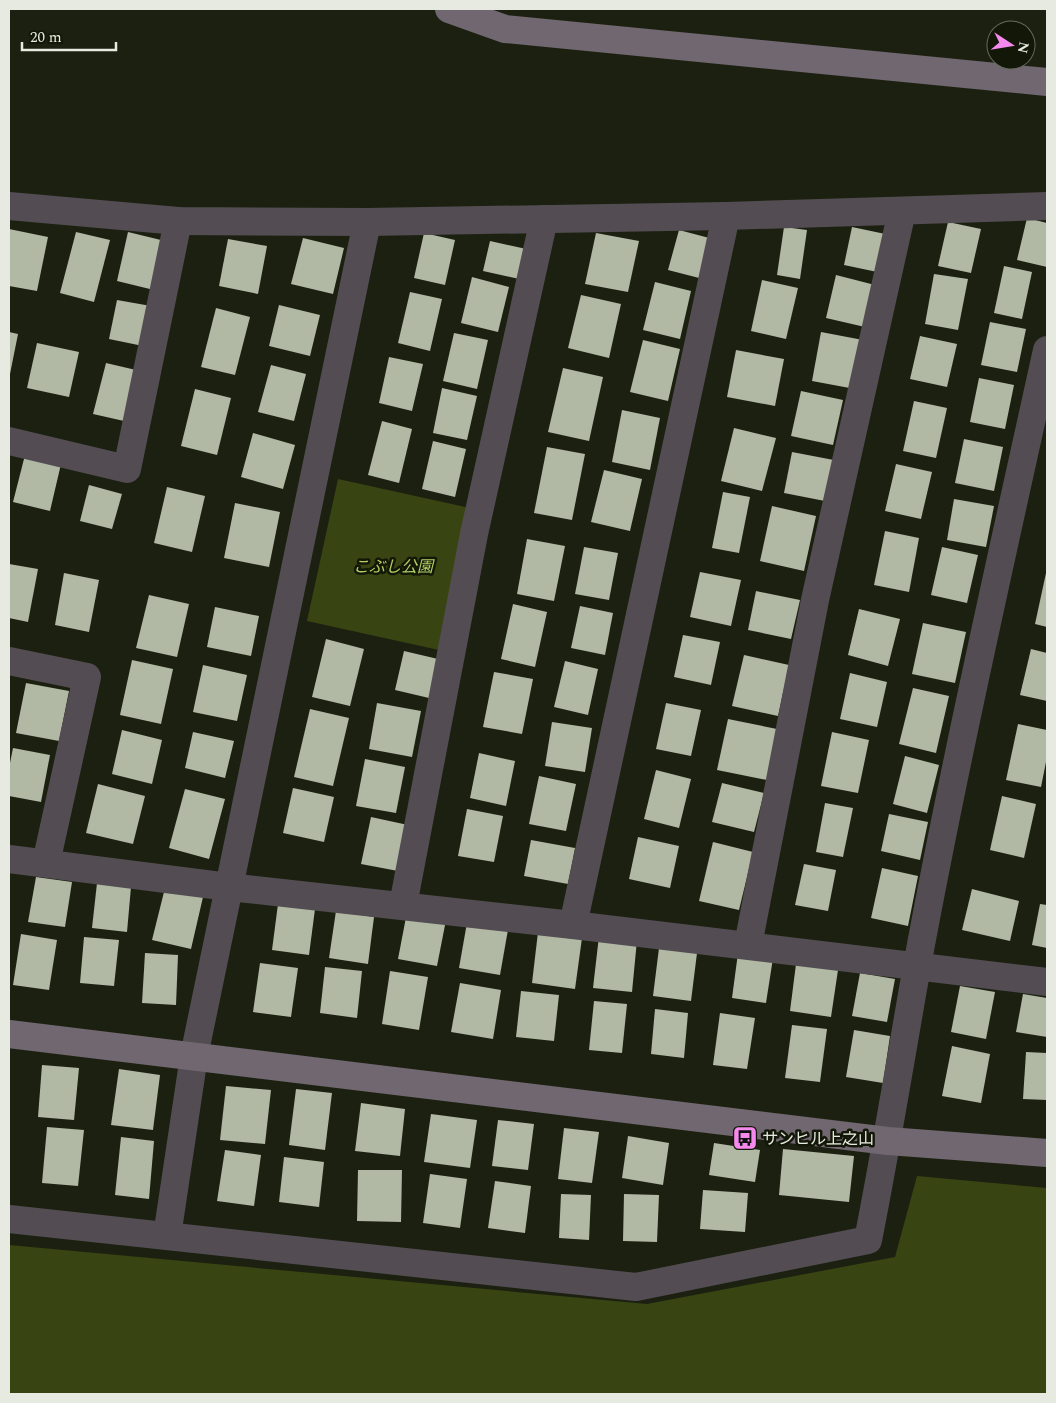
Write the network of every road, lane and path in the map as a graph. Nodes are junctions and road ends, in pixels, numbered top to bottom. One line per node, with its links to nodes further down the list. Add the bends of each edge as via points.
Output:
1 (449, 9): 2 (street, via 505,29)
2 (1047, 82)
3 (9, 206): 8 (street)
4 (1047, 206): 5 (street)
5 (902, 211): 6 (street); 18 (street, via 815,600)
6 (726, 216): 7 (street); 17 (street)
7 (544, 219): 9 (street); 16 (street, via 474,534)
8 (178, 221): 9 (street); 11 (street, via 127,469)
9 (367, 222): 15 (street)
10 (1047, 350): 19 (street, via 983,638)
11 (9, 441)
12 (9, 661): 14 (street, via 87,677)
13 (9, 859): 14 (street)
14 (46, 863): 15 (street)
15 (229, 887): 16 (street); 22 (street)
16 (403, 906): 17 (street)
17 (573, 925): 18 (street)
18 (748, 945): 19 (street)
19 (917, 965): 20 (street); 23 (street)
20 (1047, 982)
21 (9, 1034): 22 (street)
22 (194, 1056): 23 (street); 26 (street)
23 (888, 1141): 24 (street); 26 (street, via 868,1240 636,1287)
24 (1047, 1153)
25 (9, 1219): 26 (street)
26 (167, 1236)

